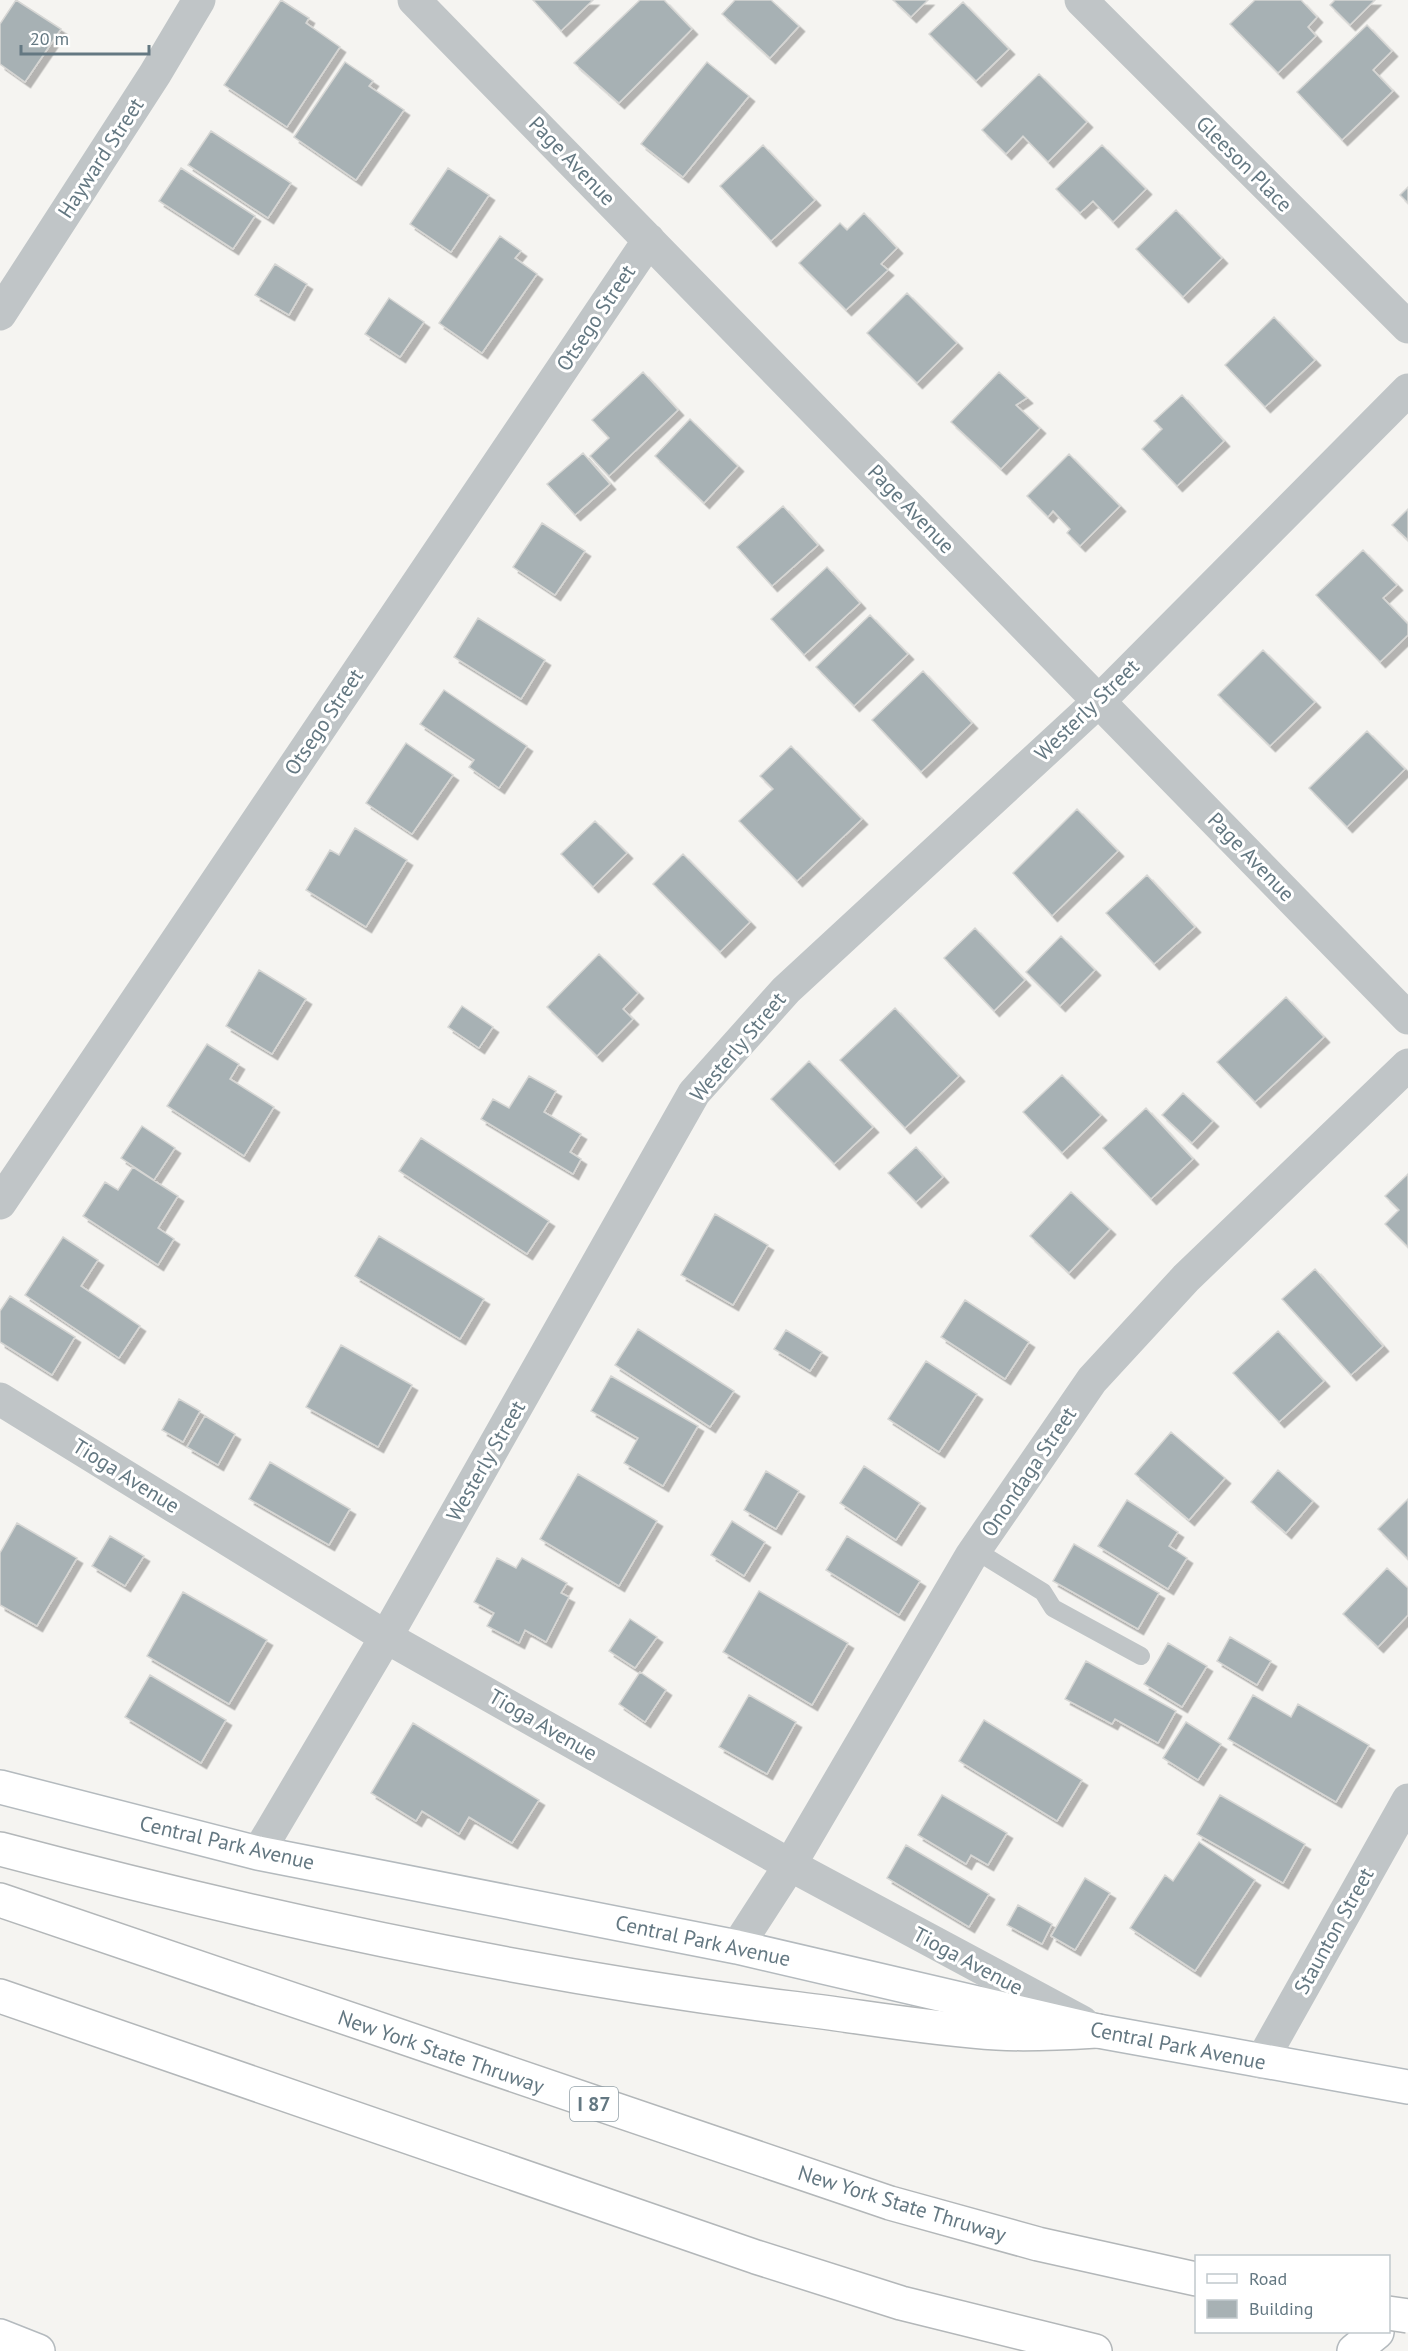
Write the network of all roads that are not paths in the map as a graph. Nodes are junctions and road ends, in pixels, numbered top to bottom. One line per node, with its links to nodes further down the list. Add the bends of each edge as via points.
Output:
1 (199, 0): 5 (street, Hayward Street, via 155,74)
2 (414, 0): 4 (street, Page Avenue)
3 (1081, 0): 6 (street, Gleeson Place)
4 (649, 240): 8 (street, Page Avenue); 11 (street, Otsego Street)
5 (4, 298)
6 (1408, 327)
7 (1408, 390): 8 (street, Westerly Street)
8 (1099, 701): 9 (street, Page Avenue); 14 (street, Westerly Street, via 786,990 694,1094)
9 (1408, 1018)
10 (1408, 1065): 13 (street, Onondaga Street, via 1186,1278 1092,1380)
11 (0, 1203)
12 (0, 1399): 14 (street, Tioga Avenue)
13 (975, 1550): 15 (lane, via 1043,1592 1053,1608); 20 (street, Onondaga Street)
14 (386, 1636): 19 (street, Westerly Street); 20 (street, Tioga Avenue)
15 (1141, 1656)
16 (0, 1787): 19 (main road, Central Park Avenue)
17 (1408, 1800): 25 (street, Staunton Street)
18 (0, 1849): 24 (main road, via 225,1905 578,1976 749,2003 995,2033)
19 (258, 1852): 22 (main road, Central Park Avenue)
20 (790, 1865): 22 (street, Onondaga Street); 24 (street, Tioga Avenue)
21 (0, 1900): 27 (main road, New York State Thruway / I 87, via 890,2203 1038,2244)
22 (737, 1947): 24 (main road, Central Park Avenue)
23 (0, 1996): 35 (main road, via 756,2258 901,2303)
24 (1098, 2031): 25 (main road, Central Park Avenue)
25 (1261, 2062): 26 (main road, Central Park Avenue)
26 (1408, 2087)
27 (1195, 2279)
28 (1408, 2306): 31 (main road)
29 (1390, 2313): 30 (main road, bridge)
30 (1408, 2316)
31 (1390, 2321)
32 (1375, 2333): 36 (main road)
33 (0, 2336): 34 (main road)
34 (38, 2351)
35 (1095, 2351)
36 (1354, 2351)

